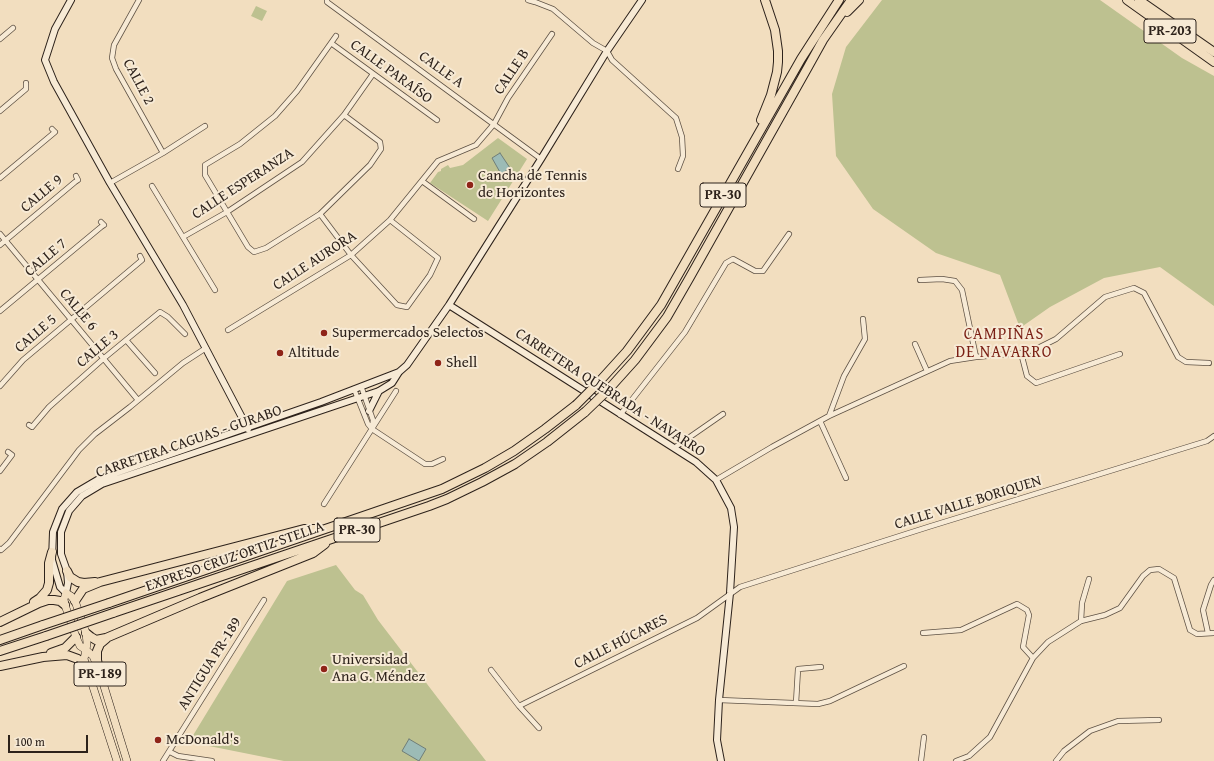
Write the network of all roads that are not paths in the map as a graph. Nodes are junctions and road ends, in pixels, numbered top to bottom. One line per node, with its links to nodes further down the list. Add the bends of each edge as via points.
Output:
1 (71, 0): 36 (main road, via 55,29 45,60 54,82)
2 (139, 0): 29 (street, CALLE 2, via 114,45 112,58)
3 (326, 0): 26 (street, CALLE A)
4 (528, 0): 18 (street, via 553,10 593,43)
5 (642, 0): 18 (main road, CARRETERA CAGUAS - GURABO / PR-189)
6 (765, 0): 31 (highway, via 776,35 777,72 771,95 759,125 746,147)
7 (839, 0): 31 (highway, EXPRESO CRUZ ORTIZ STELLA / PR-30, via 800,59)
8 (851, 0): 12 (highway, EXPRESO CRUZ ORTIZ STELLA / PR-30)
9 (859, 0): 12 (highway)
10 (1127, 0): 20 (highway, PR-203)
11 (1139, 0): 19 (highway, PR-203)
12 (837, 20): 95 (highway, EXPRESO CRUZ ORTIZ STELLA / PR-30, bridge, via 667,317 635,360 608,390 585,412 533,453 482,482 429,506)
13 (13, 28): 16 (street)
14 (552, 34): 26 (street, CALLE B, via 508,98)
15 (336, 36): 17 (street)
16 (0, 39)
17 (331, 43): 21 (street, CALLE PARAÍSO); 38 (street, via 297,91 275,116 240,144 205,165 205,175)
18 (607, 51): 30 (main road, CARRETERA CAGUAS - GURABO / PR-189); 32 (street, via 612,60 676,118 682,137 682,156)
19 (1214, 52)
20 (1214, 62)
21 (373, 74): 24 (street, CALLE ESPERANZA); 25 (street, CALLE PARAÍSO)
22 (26, 83): 23 (street, via 26,90)
23 (0, 111)
24 (344, 115): 38 (street, CALLE ESPERANZA, via 302,162); 39 (street, via 380,142 381,150 370,165)
25 (437, 120)
26 (494, 124): 30 (street, CALLE A); 35 (street, CALLE AURORA, via 476,145 438,161)
27 (204, 126): 29 (street)
28 (52, 129): 34 (street, via 55,132)
29 (163, 153): 36 (street)
30 (541, 159): 53 (main road, CARRETERA CAGUAS - GURABO / PR-189)
31 (742, 163): 94 (highway, EXPRESO CRUZ ORTIZ STELLA / PR-30, bridge, via 661,305 627,351 576,405 528,442 472,475 424,496)
32 (678, 169)
33 (76, 176): 46 (street, CALLE 9, via 78,180)
34 (0, 178)
35 (422, 182): 40 (street); 41 (street, CALLE AURORA)
36 (110, 183): 61 (main road)
37 (152, 186): 45 (street)
38 (227, 212): 39 (street, via 254,252 266,248); 45 (street, CALLE ESPERANZA)
39 (320, 214): 48 (street)
40 (474, 219)
41 (390, 220): 48 (street, CALLE AURORA); 48 (street, via 438,258 430,275 407,307 397,305)
42 (101, 222): 50 (street, CALLE 7, via 104,225)
43 (0, 234): 46 (street, CALLE 6)
44 (789, 234): 78 (street, via 763,271 755,271 733,259 726,263 685,332)
45 (183, 237): 52 (street)
46 (5, 240): 47 (street, CALLE 9); 50 (street, CALLE 6)
47 (0, 244)
48 (351, 255): 57 (street, CALLE AURORA)
49 (140, 256): 56 (street, CALLE 5, via 142,260)
50 (38, 280): 54 (street, CALLE 7); 56 (street, CALLE 6)
51 (920, 280): 64 (street, via 955,281 962,290)
52 (215, 290)
53 (449, 305): 68 (main road, CARRETERA CAGUAS - GURABO / PR-189, via 407,365); 78 (main road, CARRETERA QUEBRADA - NAVARRO)
54 (0, 311)
55 (864, 319): 80 (street, via 865,339 844,376)
56 (71, 320): 65 (street, CALLE 6); 70 (street, CALLE 5, via 23,360)
57 (228, 330)
58 (185, 334): 59 (street, CALLE 3, via 160,312)
59 (126, 340): 65 (street, CALLE 3); 69 (street)
60 (915, 344): 67 (street)
61 (206, 348): 76 (street, via 183,363); 83 (main road)
62 (1021, 353): 63 (street, via 1027,376 1036,383); 64 (street); 66 (street, via 1036,350 1056,339 1105,297 1134,288 1144,293 1178,357 1186,362)
63 (1120, 354)
64 (976, 356): 67 (street, via 950,360)
65 (103, 359): 76 (street, CALLE 6); 82 (street, CALLE 3, via 48,407 32,427)
66 (1208, 363)
67 (927, 371): 80 (street)
68 (399, 372): 71 (main road, CARRETERA CAGUAS - GURABO / PR-189); 73 (main road, CARRETERA CAGUAS - GURABO / PR-189, via 392,383)
69 (155, 373)
70 (0, 386)
71 (361, 386): 72 (main road, CARRETERA CAGUAS - GURABO / PR-189); 75 (street)
72 (354, 389): 75 (street); 83 (main road, CARRETERA CAGUAS - GURABO / PR-189)
73 (379, 391): 75 (main road, CARRETERA CAGUAS - GURABO / PR-189); 77 (main road)
74 (396, 391): 84 (street)
75 (361, 397): 77 (street); 84 (street, via 368,424); 85 (main road, CARRETERA CAGUAS - GURABO / PR-189)
76 (138, 400): 96 (street, via 79,450 9,543)
77 (369, 410): 84 (street, via 373,420)
78 (620, 414): 87 (main road, CARRETERA QUEBRADA - NAVARRO)
79 (723, 414): 87 (street)
80 (829, 416): 81 (street)
81 (820, 421): 91 (street); 92 (street)
82 (29, 425)
83 (247, 427): 85 (main road); 97 (main road, CARRETERA CAGUAS - GURABO / PR-189, via 99,479 77,492 62,509 53,532)
84 (372, 429): 89 (street, via 425,464); 93 (street)
85 (251, 434): 98 (main road, CARRETERA CAGUAS - GURABO / PR-189, via 102,484 82,496 69,511 61,532 61,554)
86 (1214, 436): 103 (street, CALLE VALLE BORIQUEN, via 1207,441 740,587)
87 (674, 448): 92 (main road, CARRETERA QUEBRADA - NAVARRO, via 696,462)
88 (8, 452): 90 (street, via 12,454)
89 (442, 459)
90 (0, 471)
91 (846, 478)
92 (716, 480): 103 (main road, CARRETERA QUEBRADA - NAVARRO, via 731,508 734,527)
93 (324, 504)
94 (325, 529): 101 (highway, via 304,529); 116 (highway, EXPRESO CRUZ ORTIZ STELLA / PR-30, bridge)
95 (331, 539): 115 (highway, via 313,553); 118 (highway, EXPRESO CRUZ ORTIZ STELLA / PR-30, bridge)
96 (0, 550)
97 (52, 552): 102 (main road, CARRETERA CAGUAS - GURABO / PR-189, via 60,587); 107 (highway, via 47,590)
98 (66, 571): 101 (highway, via 78,582); 102 (main road, CARRETERA CAGUAS - GURABO / PR-189)
99 (1089, 579): 108 (street, via 1082,604)
100 (1214, 580): 112 (street, via 1202,610)
101 (100, 582): 105 (highway, via 83,590)
102 (66, 593): 105 (main road, PR-189); 106 (main road, PR-189)
103 (730, 593): 127 (main road, CARRETERA QUEBRADA - NAVARRO); 129 (street, CALLE HÚCARES, via 697,618)
104 (264, 600): 133 (street, ANTIGUA PR-189)
105 (75, 601): 110 (main road, PR-189)
106 (65, 605): 107 (highway, via 60,601 48,600); 114 (main road, PR-189)
107 (25, 609): 109 (highway)
108 (1081, 621): 112 (street, via 1120,608 1143,576 1150,570 1159,569 1174,578 1190,630 1197,634); 120 (street, via 1048,642)
109 (0, 622)
110 (86, 633): 115 (highway, via 96,640); 117 (main road, PR-189)
111 (923, 633): 120 (street, via 961,630 1017,604 1027,610 1029,615 1024,647)
112 (1208, 633): 113 (street)
113 (1214, 633)
114 (76, 637): 117 (main road, PR-189, via 80,646); 119 (highway, via 64,648)
115 (106, 638): 124 (highway, via 97,651)
116 (0, 640)
117 (86, 650): 124 (main road, PR-189, via 93,656); 126 (main road, PR-189, via 84,659)
118 (0, 651)
119 (43, 656): 121 (highway); 126 (highway, via 73,656)
120 (1033, 658): 140 (street, via 990,737 969,756)
121 (0, 666)
122 (904, 666): 128 (street, via 830,701 818,704)
123 (822, 667): 128 (street, via 798,669)
124 (99, 670): 135 (main road, PR-189)
125 (491, 670): 129 (street)
126 (87, 671): 134 (main road, PR-189)
127 (719, 700): 128 (street); 138 (main road, CARRETERA QUEBRADA - NAVARRO, via 717,740)
128 (796, 703)
129 (519, 706): 131 (street)
130 (1159, 720): 141 (street, via 1118,721 1090,731 1064,751)
131 (539, 728)
132 (924, 737): 139 (street)
133 (170, 752): 136 (street, ANTIGUA PR-189); 137 (street, via 178,756)
134 (117, 761)
135 (126, 761)
136 (163, 761)
137 (212, 761)
138 (721, 761)
139 (921, 761)
140 (956, 761)
141 (1056, 761)

